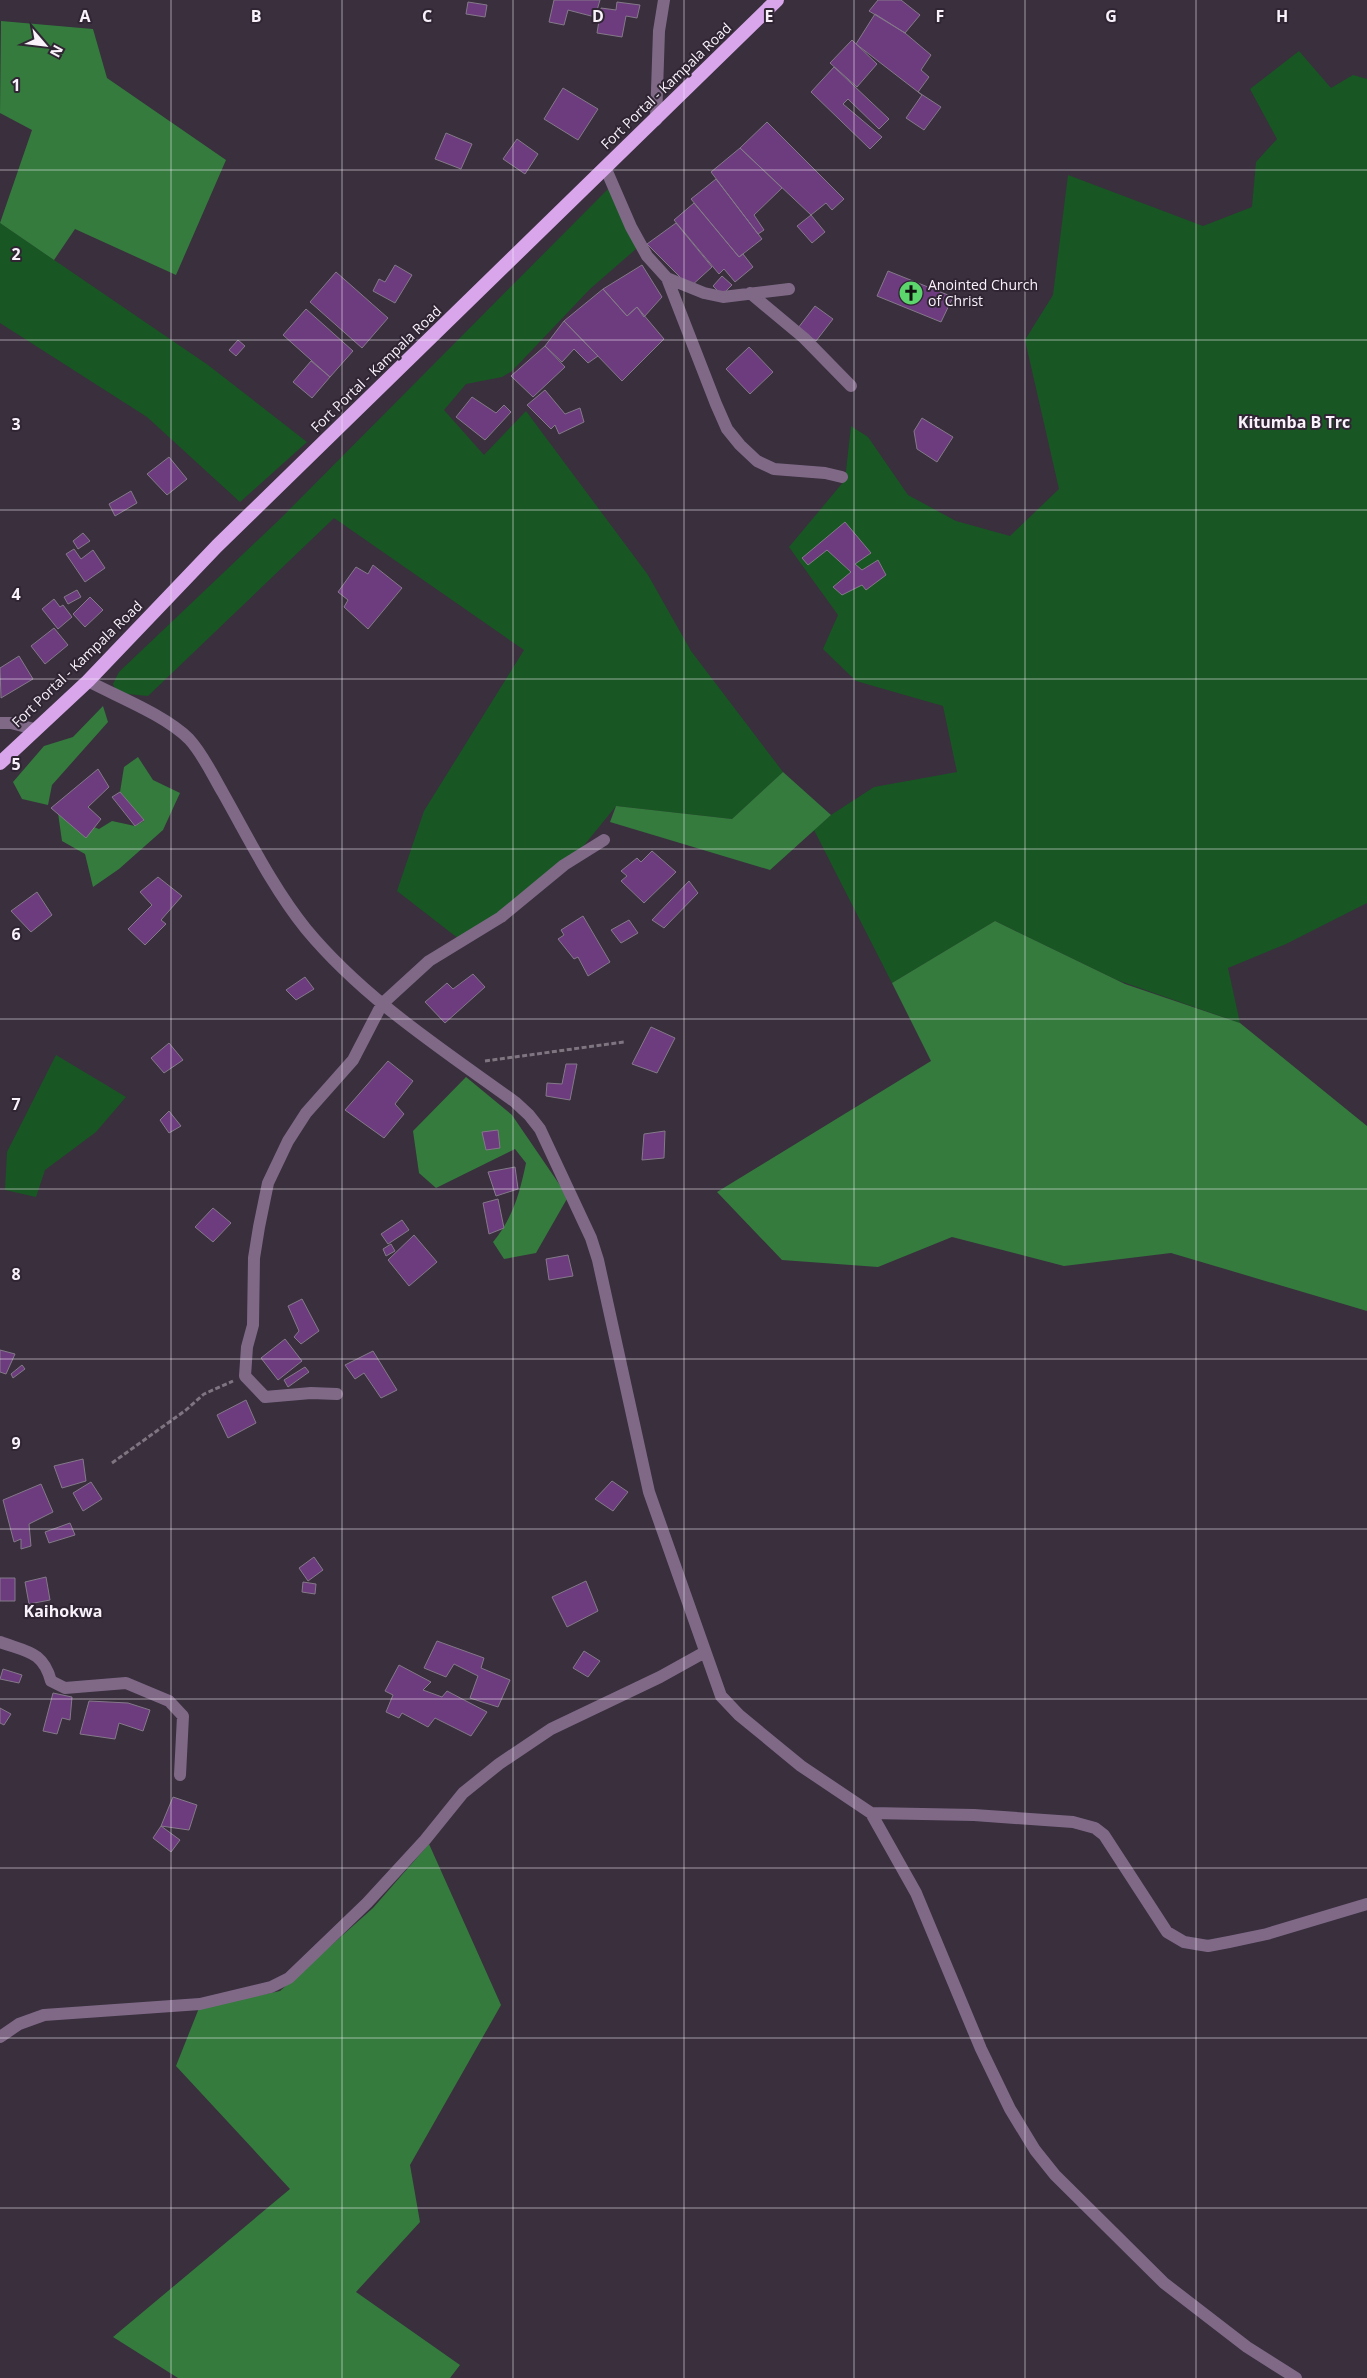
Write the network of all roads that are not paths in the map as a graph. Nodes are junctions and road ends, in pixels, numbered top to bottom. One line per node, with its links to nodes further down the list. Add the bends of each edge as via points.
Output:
1 (664, 0): 3 (street, via 659,31)
2 (777, 0): 3 (highway, Fort Portal - Kampala Road)
3 (656, 120): 4 (highway, Fort Portal - Kampala Road)
4 (605, 167): 5 (street, via 631,228 647,256); 10 (highway, Fort Portal - Kampala Road, via 224,540)
5 (668, 278): 7 (street, via 704,294); 9 (street, via 716,404 727,429 740,445 756,461 774,469 825,472)
6 (788, 289): 7 (street)
7 (750, 293): 8 (street, via 804,338)
8 (851, 386)
9 (842, 477)
10 (88, 681): 12 (highway, Fort Portal - Kampala Road); 15 (street, via 173,726 189,739 293,912 338,965)
11 (0, 723): 12 (street)
12 (34, 729): 13 (highway, Fort Portal - Kampala Road)
13 (0, 763)
14 (604, 840): 15 (street, via 564,865 501,917 429,961)
15 (382, 1004): 16 (street, via 353,1060 306,1113 288,1141 268,1183 254,1258 253,1325 244,1376 265,1398 311,1392); 18 (street, via 515,1102 540,1129 591,1238 598,1260 648,1492)
16 (336, 1394)
17 (0, 1642): 19 (street, via 40,1657 47,1666 51,1681 65,1688 126,1682 169,1701 183,1716)
18 (704, 1652): 20 (street, via 721,1696 739,1715 801,1766); 22 (street, via 551,1729 462,1793 367,1903 289,1978 254,1992 200,2004 44,2015 20,2024)
19 (180, 1776)
20 (871, 1813): 21 (street, via 984,1816 1073,1822 1095,1828 1104,1835 1167,1932 1184,1942 1208,1946 1229,1942); 23 (street, via 916,1894 981,2049 1010,2109 1035,2150 1055,2175 1164,2283 1248,2347)
21 (1367, 1904)
22 (0, 2037)
23 (1296, 2378)

